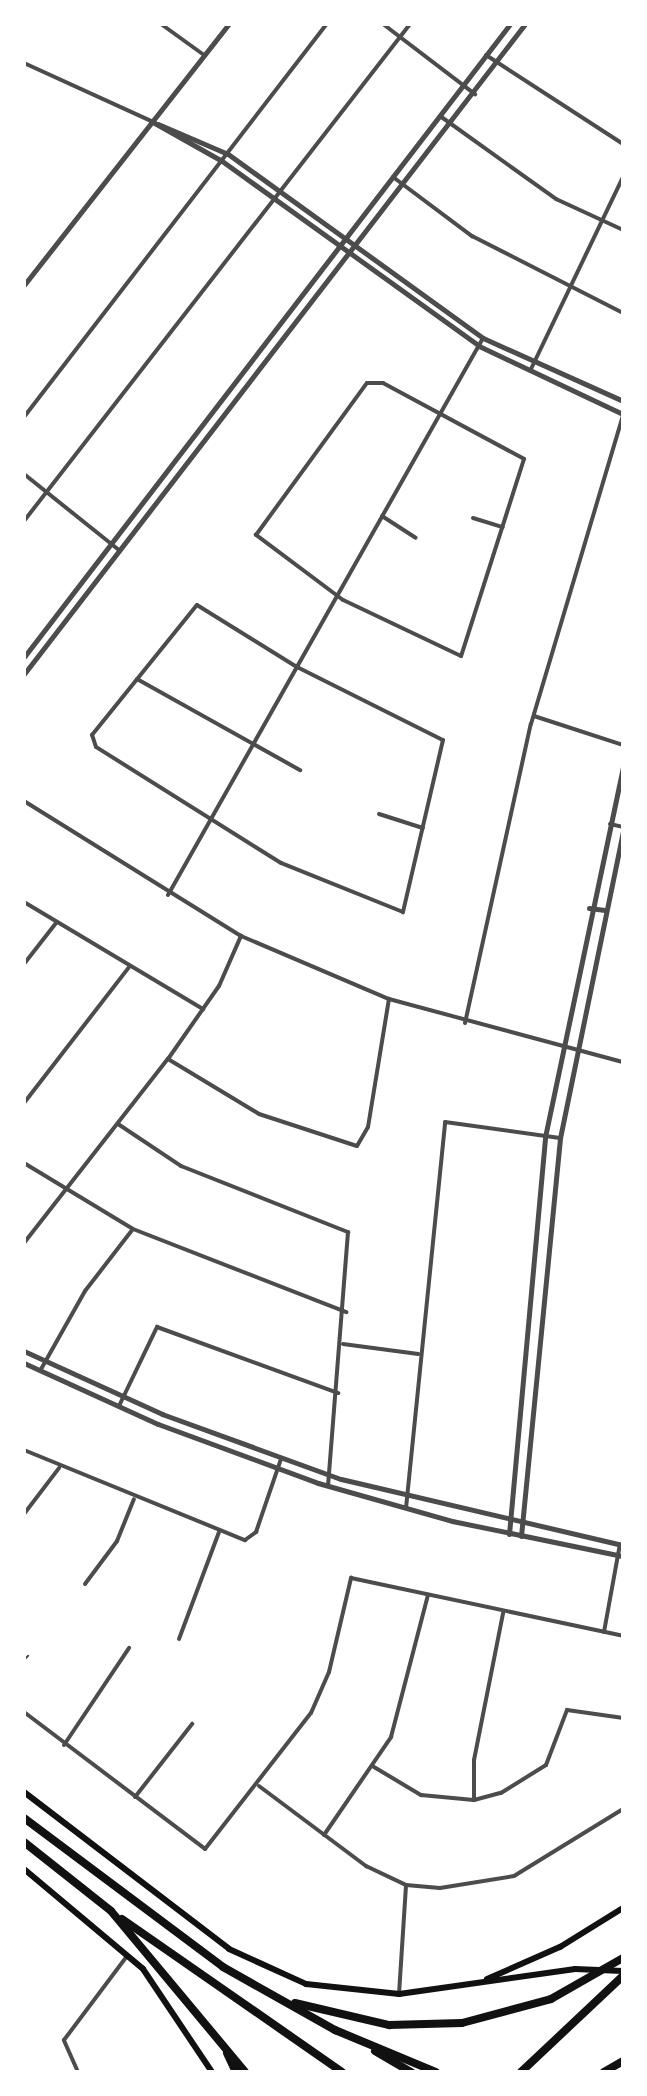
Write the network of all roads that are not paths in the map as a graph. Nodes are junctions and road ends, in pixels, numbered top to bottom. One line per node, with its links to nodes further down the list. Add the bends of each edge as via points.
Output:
1 (161, 24): 9 (street)
2 (229, 24): 9 (street)
3 (327, 24): 20 (street)
4 (383, 24): 8 (street)
5 (410, 24): 8 (street)
6 (510, 24): 10 (street)
7 (525, 24): 12 (street)
8 (400, 37): 13 (street); 25 (street)
9 (204, 55): 16 (street)
10 (486, 55): 12 (street); 13 (street)
11 (24, 63): 16 (street)
12 (498, 63): 14 (street); 19 (street)
13 (464, 85): 14 (street); 15 (street)
14 (475, 94): 18 (street)
15 (440, 116): 18 (street); 22 (street)
16 (151, 121): 17 (street); 33 (street)
17 (158, 124): 20 (street); 21 (street)
18 (450, 125): 24 (street); 27 (street, via 524,180)
19 (623, 144)
20 (228, 154): 21 (street); 25 (street)
21 (222, 161): 26 (street); 43 (street)
22 (393, 177): 24 (street); 29 (street)
23 (623, 177): 27 (street)
24 (404, 186): 31 (street); 34 (street)
25 (283, 194): 26 (street); 29 (street)
26 (278, 202): 30 (street); 45 (street)
27 (602, 221): 28 (street); 34 (street)
28 (623, 230)
29 (343, 242): 30 (street); 31 (street)
30 (337, 250): 32 (street); 51 (street)
31 (354, 250): 32 (street); 36 (street)
32 (347, 258): 37 (street); 52 (street)
33 (24, 285)
34 (568, 291): 35 (street); 38 (street)
35 (623, 313)
36 (483, 338): 37 (street); 38 (street)
37 (479, 346): 39 (street); 41 (street)
38 (534, 362): 39 (street); 40 (street)
39 (530, 372): 42 (street)
40 (623, 401)
41 (440, 414): 46 (street); 49 (street, via 522,454); 53 (street, via 383,383 367,383 257,528 261,542)
42 (623, 415): 58 (street)
43 (24, 417)
44 (24, 474): 45 (street)
45 (47, 492): 48 (street); 51 (street)
46 (382, 516): 50 (street); 53 (street)
47 (473, 518): 49 (street)
48 (24, 521)
49 (503, 527): 53 (street, via 461,656 401,633)
50 (416, 538)
51 (111, 544): 52 (street); 54 (street)
52 (120, 551): 56 (street)
53 (338, 594): 55 (street)
54 (24, 657)
55 (297, 667): 57 (street, via 197,605); 60 (street); 67 (street, via 440,736)
56 (24, 674)
57 (137, 679): 60 (street); 65 (street, via 92,741)
58 (534, 716): 59 (street); 81 (street)
59 (623, 745)
60 (253, 746): 62 (street); 65 (street)
61 (623, 767): 66 (street)
62 (300, 770)
63 (24, 801): 69 (street)
64 (379, 814): 67 (street)
65 (211, 820): 67 (street, via 281,863 394,913 407,909); 69 (street)
66 (609, 824): 68 (street); 71 (street)
67 (423, 828)
68 (623, 828): 72 (street)
69 (168, 895): 74 (street)
70 (24, 902): 73 (street)
71 (589, 908): 72 (street); 77 (street)
72 (605, 910): 78 (street)
73 (56, 923): 75 (street); 76 (street)
74 (241, 936): 79 (street); 80 (street)
75 (24, 964)
76 (130, 966): 80 (street); 86 (street)
77 (574, 985): 78 (street); 82 (street)
78 (587, 988): 83 (street)
79 (389, 999): 81 (street); 84 (street, via 368,1127 357,1146 247,1108)
80 (203, 1009): 84 (street)
81 (465, 1023): 82 (street)
82 (560, 1048): 83 (street); 88 (street)
83 (574, 1052): 85 (street); 89 (street)
84 (168, 1059): 87 (street)
85 (623, 1062)
86 (24, 1103)
87 (118, 1124): 91 (street); 94 (street, via 181,1166 348,1232)
88 (545, 1137): 89 (street); 97 (street, via 445,1122); 114 (street)
89 (560, 1138): 115 (street)
90 (24, 1163): 91 (street)
91 (65, 1191): 92 (street); 93 (street)
92 (133, 1229): 94 (street); 98 (street)
93 (24, 1243)
94 (346, 1312): 95 (street)
95 (343, 1344): 97 (street); 101 (street)
96 (24, 1351): 98 (street)
97 (418, 1354): 110 (street)
98 (45, 1362): 100 (street); 102 (street)
99 (24, 1363): 100 (street)
100 (40, 1371): 103 (street)
101 (338, 1393): 102 (street, via 157,1327); 108 (street)
102 (123, 1397): 103 (street); 105 (street)
103 (118, 1407): 107 (street)
104 (24, 1450): 106 (street)
105 (281, 1459): 107 (street); 108 (street)
106 (60, 1467): 111 (street); 113 (street)
107 (278, 1469): 109 (street); 116 (street, via 253,1537)
108 (330, 1475): 109 (street); 110 (street)
109 (328, 1486): 112 (street)
110 (407, 1498): 112 (street); 114 (street)
111 (134, 1499): 116 (street); 121 (street, via 117,1541)
112 (406, 1508): 117 (street)
113 (24, 1514)
114 (509, 1523): 115 (street); 117 (street)
115 (523, 1526): 118 (street); 119 (street)
116 (219, 1531): 126 (street)
117 (509, 1534): 118 (street)
118 (521, 1536): 120 (street)
119 (622, 1544): 120 (street)
120 (621, 1555): 124 (street)
121 (85, 1584)
122 (428, 1595): 123 (street); 134 (street, via 401,1707); 135 (street, via 348,1581 321,1693)
123 (503, 1613): 124 (street); 138 (street, via 474,1760)
124 (604, 1633): 125 (street)
125 (623, 1636)
126 (179, 1639)
127 (129, 1648): 133 (street)
128 (28, 1656): 129 (lane)
129 (24, 1660)
130 (24, 1712): 133 (street)
131 (623, 1718): 138 (street, via 567,1710 546,1765 501,1793)
132 (192, 1724): 137 (street)
133 (64, 1745): 137 (street)
134 (374, 1767): 138 (street, via 427,1797); 141 (street)
135 (259, 1786): 137 (street, via 205,1849); 141 (street)
136 (24, 1792): 151 (main road, via 260,1967 327,1989)
137 (135, 1797)
138 (474, 1800)
139 (623, 1809): 144 (street, via 502,1880 455,1888)
140 (24, 1818): 152 (highway, via 194,1948)
141 (324, 1835): 144 (street)
142 (24, 1842): 146 (highway)
143 (24, 1869): 147 (main road)
144 (406, 1885): 151 (street)
145 (623, 1908): 150 (main road, via 560,1947)
146 (111, 1911): 154 (highway); 160 (highway, via 302,2049)
147 (129, 1954): 156 (street, via 64,2040); 157 (main road, via 176,2010)
148 (623, 1958): 152 (highway, via 571,1990 498,2016 428,2026 364,2022)
149 (623, 1973): 150 (main road, via 585,1968); 163 (highway)
150 (480, 1983): 151 (main road)
151 (399, 1994)
152 (279, 1998): 153 (highway)
153 (335, 2030): 161 (highway); 162 (highway)
154 (218, 2034): 158 (highway); 159 (highway)
155 (623, 2061): 164 (highway)
156 (78, 2072)
157 (212, 2072)
158 (236, 2072)
159 (245, 2072)
160 (342, 2072)
161 (411, 2072)
162 (436, 2072)
163 (521, 2072)
164 (604, 2072)

